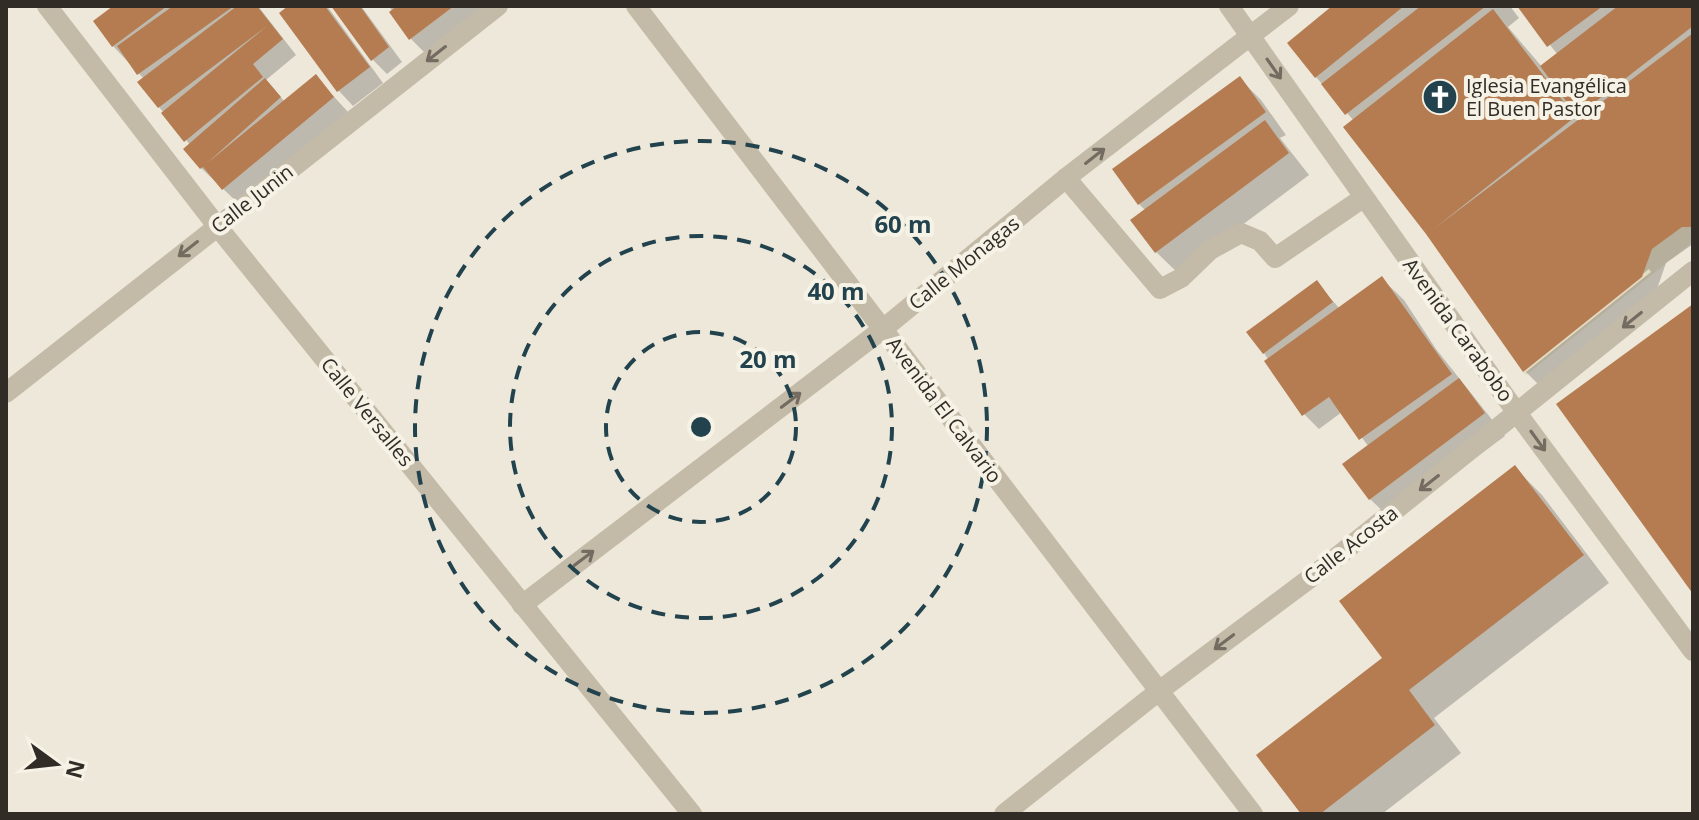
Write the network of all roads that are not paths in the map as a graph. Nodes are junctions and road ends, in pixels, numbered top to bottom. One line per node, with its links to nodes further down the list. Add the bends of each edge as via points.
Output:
1 (47, 6): 9 (street, Calle Versalles)
2 (498, 6): 9 (street, Calle Junin, one-way to 9)
3 (636, 6): 11 (street, Avenida El Calvario)
4 (1229, 6): 6 (street, Avenida Carabobo)
5 (1289, 6): 6 (street, Calle Monagas)
6 (1251, 36): 7 (street, Calle Monagas, one-way to 6); 8 (street, Avenida Carabobo, one-way to 8)
7 (1066, 178): 8 (street, via 1160,289 1241,233 1260,241 1275,258); 11 (street, Calle Monagas)
8 (1363, 198): 13 (street, Avenida Carabobo)
9 (217, 226): 12 (street, Calle Junin, one-way to 12); 14 (street, Calle Versalles)
10 (1693, 271): 13 (street, Calle Acosta, one-way to 13)
11 (883, 329): 14 (street, Calle Monagas, one-way to 11); 16 (street, Avenida El Calvario)
12 (6, 393)
13 (1517, 413): 15 (street, Avenida Carabobo, one-way to 15); 16 (street, Calle Acosta, one-way to 16)
14 (522, 605): 17 (street, Calle Versalles)
15 (1693, 651)
16 (1159, 691): 18 (street, Calle Acosta); 19 (street, Avenida El Calvario)
17 (692, 814)
18 (1004, 814)
19 (1253, 814)

